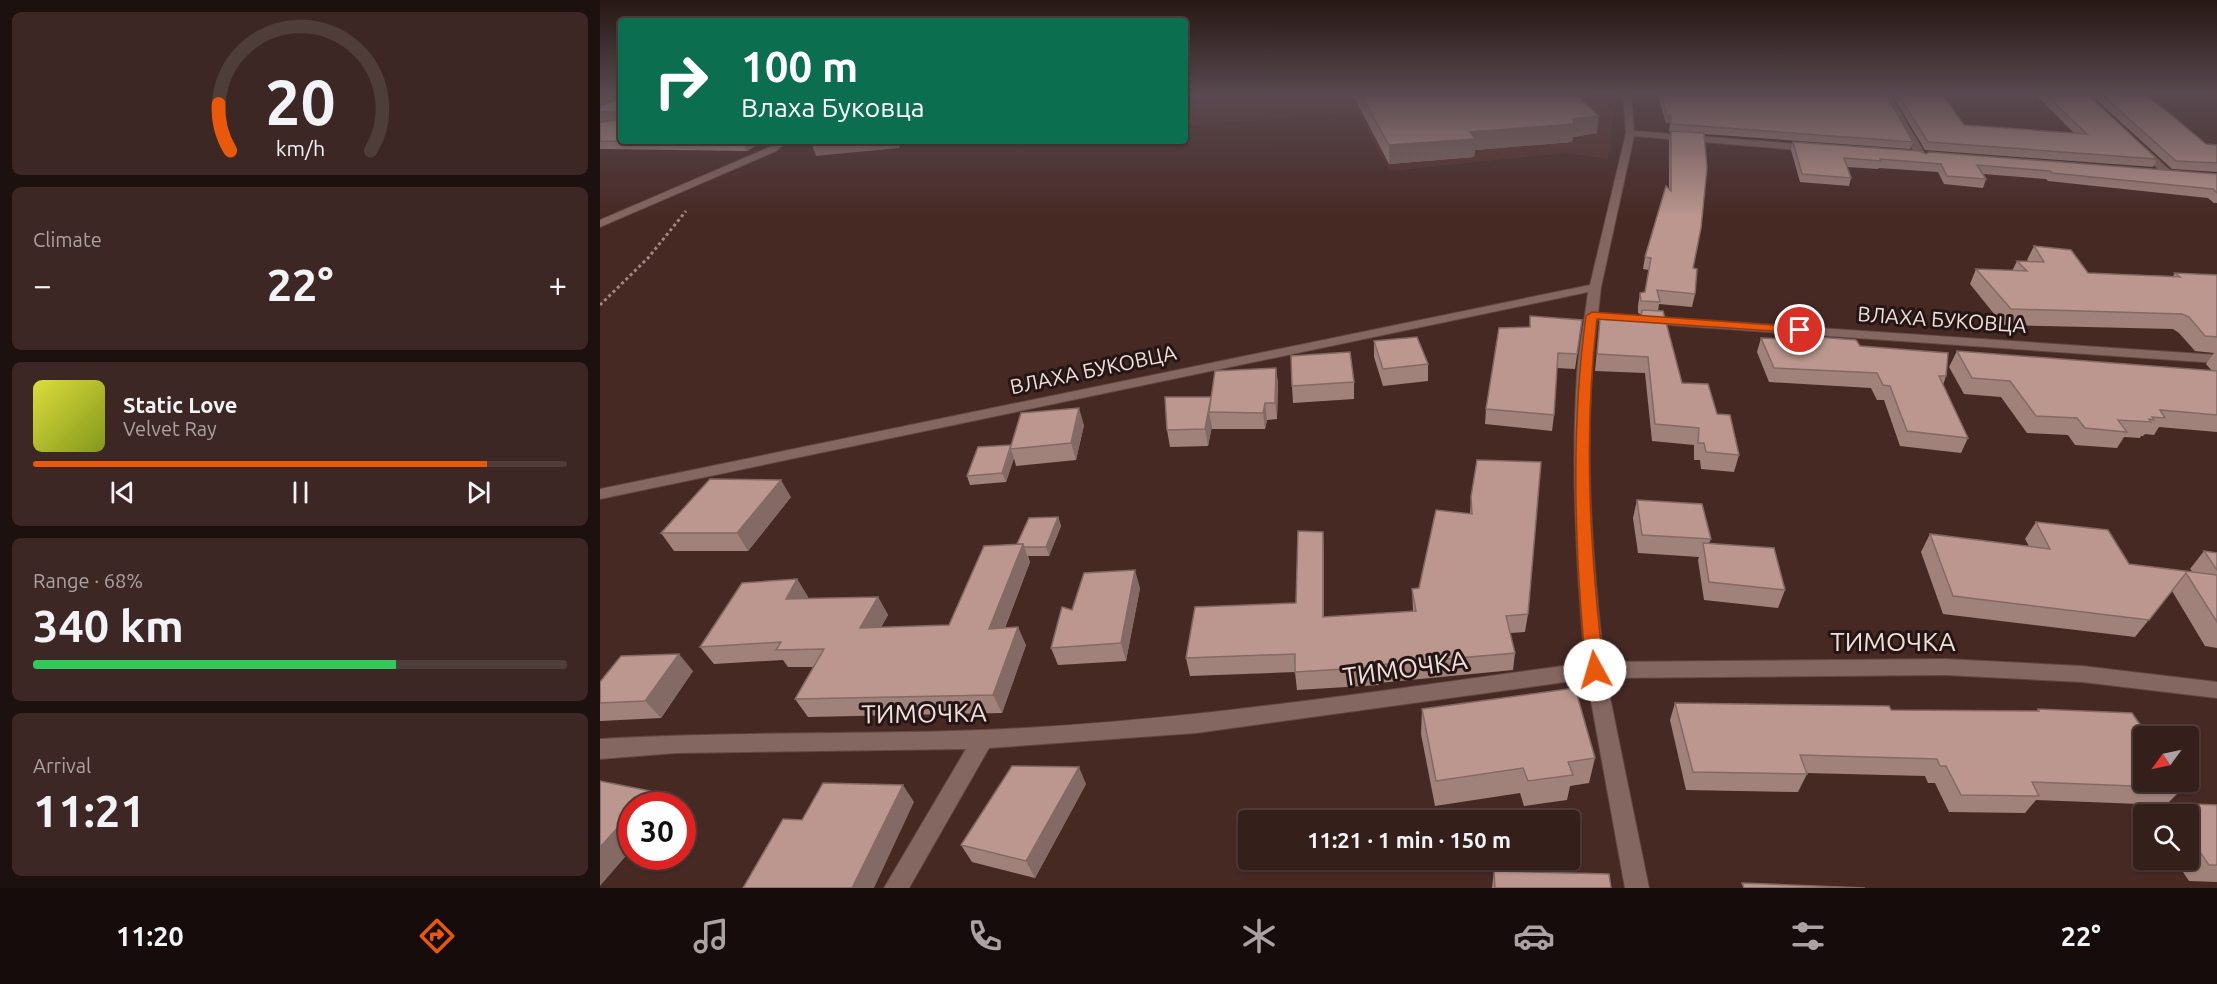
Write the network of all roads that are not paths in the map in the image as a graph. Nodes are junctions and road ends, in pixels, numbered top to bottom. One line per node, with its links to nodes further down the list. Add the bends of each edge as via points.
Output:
1 (1630, 134): 12 (street)
2 (1636, 134): 6 (street)
3 (1909, 134): 8 (street)
4 (2133, 142): 10 (street, via 2173,174)
5 (780, 144): 11 (street)
6 (1817, 148)
7 (1911, 156): 8 (street)
8 (1922, 157): 9 (street)
9 (1934, 158)
10 (2156, 172)
11 (600, 224)
12 (1595, 287): 13 (street); 15 (street, ВЛАХА БУКОВЦА)
13 (1592, 316): 14 (street, ВЛАХА БУКОВЦА); 16 (street, via 1584,371 1582,429 1587,592)
14 (2217, 359)
15 (600, 494)
16 (1595, 670): 17 (street, ТИМОЧКА, via 1945,667 2082,674); 18 (street, ТИМОЧКА, via 1196,724); 21 (street)
17 (2217, 690)
18 (983, 740): 19 (street, ТИМОЧКА, via 676,744); 20 (street)
19 (600, 749)
20 (896, 888)
21 (1636, 888)

